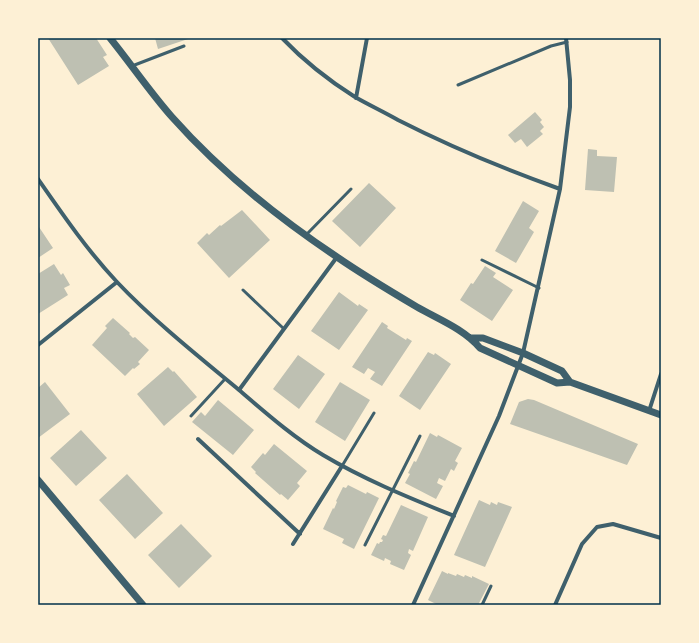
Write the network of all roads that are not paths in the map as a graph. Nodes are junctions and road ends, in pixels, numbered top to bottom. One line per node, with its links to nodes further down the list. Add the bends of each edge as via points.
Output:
1 (110, 38): 6 (street)
2 (282, 38): 8 (street, via 322,74)
3 (367, 38): 8 (street)
4 (566, 40): 7 (lane); 11 (street, via 570,107)
5 (184, 46): 6 (lane)
6 (132, 66): 12 (street, via 172,117 217,164 256,198)
7 (458, 85)
8 (356, 98): 11 (street, via 472,156)
9 (38, 179): 15 (street, via 80,238)
10 (351, 189): 12 (lane)
11 (560, 189): 16 (street)
12 (306, 235): 13 (street)
13 (337, 257): 18 (street); 19 (street)
14 (482, 260): 16 (lane)
15 (117, 282): 20 (street); 24 (street)
16 (539, 288): 21 (street)
17 (243, 290): 18 (lane)
18 (283, 328): 26 (street)
19 (471, 338): 21 (street, via 483,338); 22 (street, via 480,348)
20 (38, 345)
21 (523, 353): 22 (street); 25 (street, via 562,371)
22 (519, 366): 25 (street, via 557,383); 36 (street, via 500,416)
23 (661, 374): 27 (street)
24 (225, 379): 26 (street); 30 (lane)
25 (570, 382): 27 (street)
26 (238, 390): 33 (street, via 321,454)
27 (650, 411): 29 (street)
28 (374, 414): 33 (lane)
29 (661, 415)
30 (191, 416)
31 (420, 436): 35 (lane)
32 (198, 439): 37 (street)
33 (342, 466): 35 (street); 37 (street)
34 (38, 480): 42 (street)
35 (393, 491): 36 (street); 40 (lane)
36 (454, 516): 43 (street)
37 (300, 534): 39 (street)
38 (661, 538): 45 (street, via 614,524 597,527 582,544)
39 (294, 544)
40 (364, 545)
41 (491, 586): 44 (lane)
42 (143, 605)
43 (413, 605)
44 (482, 605)
45 (555, 605)

